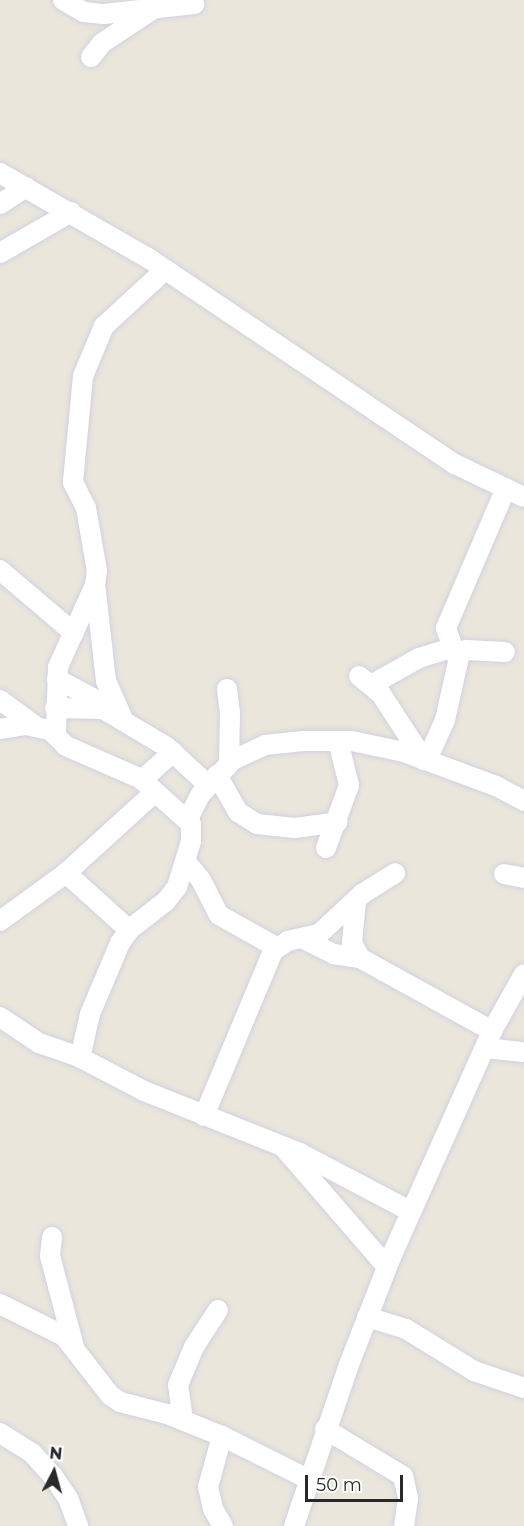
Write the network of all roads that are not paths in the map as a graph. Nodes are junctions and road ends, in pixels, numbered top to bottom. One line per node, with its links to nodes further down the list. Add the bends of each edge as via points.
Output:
1 (63, 0): 3 (street, via 84,12)
2 (194, 4): 3 (street)
3 (152, 10): 4 (street, via 102,43)
4 (91, 57)
5 (0, 173): 6 (street)
6 (26, 187): 7 (street); 8 (street)
7 (0, 204)
8 (71, 212): 9 (street); 10 (street)
9 (0, 253)
10 (165, 270): 11 (street, via 455,464); 14 (street, via 104,326 83,376 72,472 91,530)
11 (506, 488): 12 (street); 17 (street, via 446,627)
12 (524, 497)
13 (0, 570): 15 (street)
14 (96, 584): 15 (street); 23 (street, via 106,681)
15 (74, 633): 18 (street, via 58,667)
16 (505, 652): 17 (street, via 466,650)
17 (455, 654): 29 (street, via 439,740); 29 (street, via 419,658 365,681 402,722)
18 (57, 679): 21 (street); 22 (street)
19 (227, 689): 30 (street, via 231,713)
20 (0, 700): 24 (street)
21 (55, 708): 22 (street); 26 (street)
22 (104, 709): 23 (street)
23 (123, 719): 28 (street)
24 (34, 725): 25 (street); 26 (street)
25 (0, 729)
26 (56, 734): 31 (street, via 66,746)
27 (338, 741): 29 (street); 30 (street, via 265,745); 34 (street, via 349,785)
28 (172, 752): 30 (street); 31 (street)
29 (426, 760): 32 (street)
30 (218, 774): 33 (street); 34 (street, via 238,812 257,824 296,828)
31 (149, 786): 33 (street); 37 (street)
32 (524, 801)
33 (188, 819): 36 (street, via 192,831)
34 (338, 822): 35 (street)
35 (326, 848)
36 (186, 862): 43 (street, via 177,887 166,901); 45 (street, via 201,880 219,915)
37 (66, 873): 42 (street); 43 (street)
38 (395, 873): 41 (street)
39 (504, 874): 40 (street)
40 (524, 878)
41 (356, 900): 44 (street, via 332,926); 46 (street, via 352,943)
42 (0, 921)
43 (129, 930): 51 (street, via 104,976)
44 (304, 939): 45 (street); 46 (street, via 334,954)
45 (276, 947): 52 (street, via 267,960)
46 (360, 958): 49 (street)
47 (524, 975): 49 (street)
48 (0, 1017): 51 (street, via 19,1032)
49 (489, 1039): 50 (street); 54 (street)
50 (524, 1052)
51 (80, 1058): 52 (street)
52 (204, 1116): 53 (street)
53 (283, 1146): 54 (street, via 363,1183); 56 (street)
54 (410, 1211): 56 (street)
55 (52, 1236): 60 (street, via 50,1256)
56 (387, 1268): 59 (street)
57 (0, 1304): 60 (street, via 54,1329)
58 (218, 1310): 62 (street, via 194,1347 178,1385)
59 (366, 1317): 61 (street, via 406,1329 474,1371); 63 (street)
60 (74, 1347): 62 (street, via 110,1395)
61 (524, 1388)
62 (183, 1420): 65 (street)
63 (326, 1429): 66 (street); 70 (street, via 403,1476 408,1498)
64 (0, 1433): 67 (street, via 32,1453 53,1476 68,1498)
65 (222, 1436): 66 (street); 68 (street, via 208,1486 213,1509)
66 (310, 1480): 69 (street)
67 (78, 1526)
68 (223, 1526)
69 (294, 1526)
70 (404, 1526)

